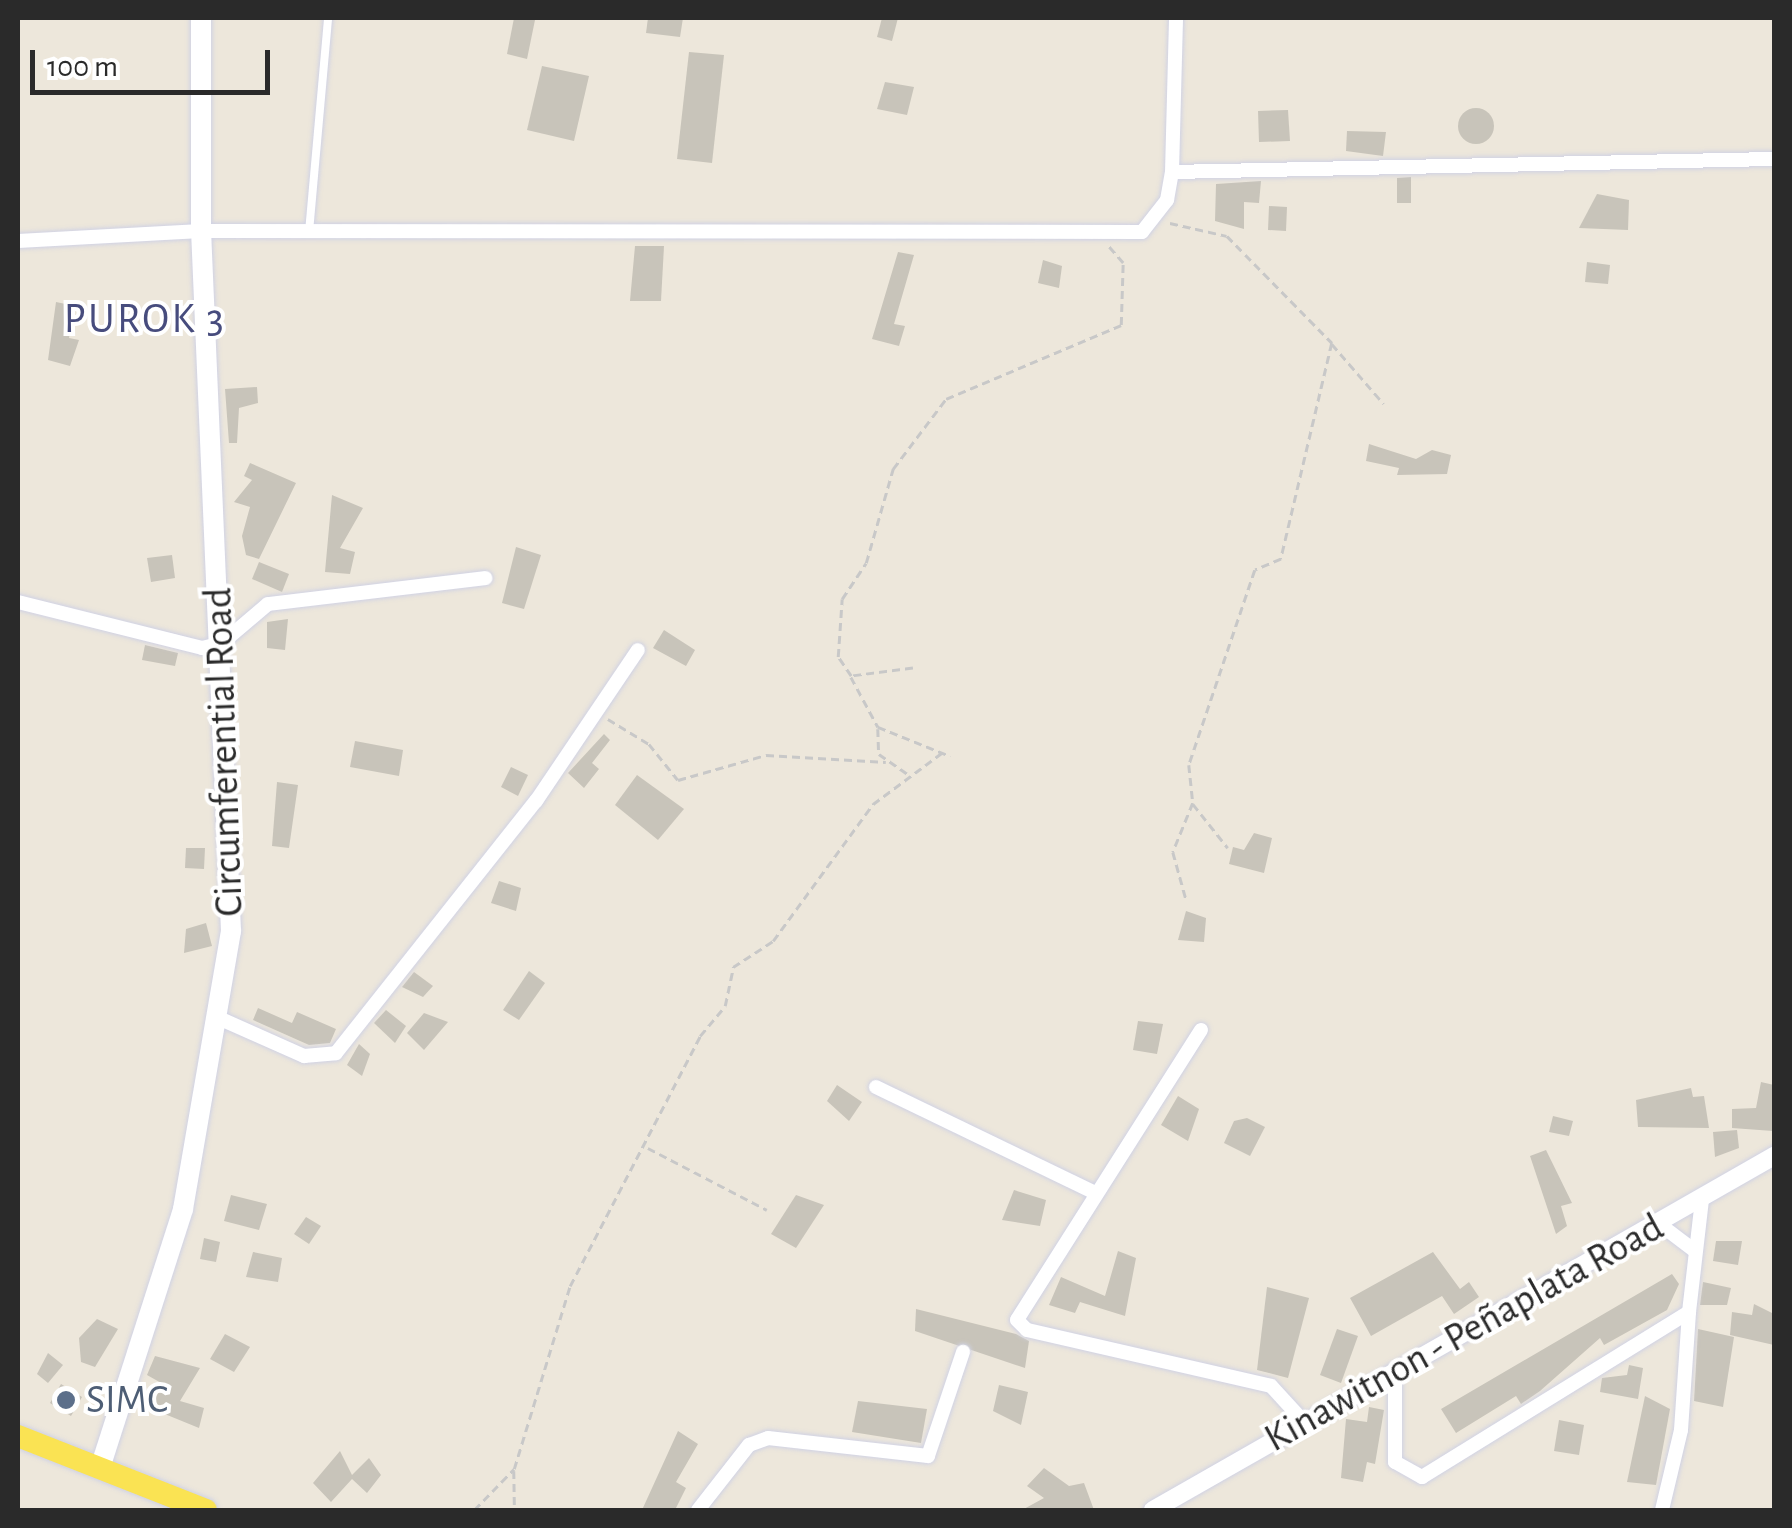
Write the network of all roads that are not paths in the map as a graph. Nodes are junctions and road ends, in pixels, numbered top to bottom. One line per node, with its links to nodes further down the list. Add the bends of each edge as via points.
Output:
1 (200, 18): 6 (main road, Circumferential Road)
2 (328, 18): 7 (lane)
3 (1176, 18): 5 (street)
4 (1774, 159): 5 (street)
5 (1172, 172): 7 (street, via 1157,220 1142,232 1099,236)
6 (200, 232): 7 (street); 8 (street); 11 (main road, Circumferential Road)
7 (309, 232)
8 (18, 241)
9 (484, 578): 11 (street, via 268,604)
10 (18, 602): 11 (street, via 187,647)
11 (222, 644): 13 (main road, Circumferential Road, via 232,837)
12 (638, 650): 13 (street, via 336,1053 304,1056)
13 (222, 1020): 26 (main road, Circumferential Road, via 183,1209)
14 (1202, 1030): 17 (street)
15 (876, 1087): 17 (street)
16 (1774, 1156): 18 (street, Kinawitnon - Peñaplata Road)
17 (1095, 1194): 24 (street, via 1019,1312 1020,1326 1271,1386)
18 (1702, 1199): 19 (street, Kinawitnon - Peñaplata Road); 20 (street)
19 (1658, 1223): 20 (street); 23 (street, Kinawitnon - Peñaplata Road)
20 (1695, 1250): 21 (street)
21 (1689, 1312): 23 (street, via 1422,1477 1395,1462); 30 (street, via 1681,1430)
22 (963, 1352): 28 (street, via 928,1456 768,1438 748,1445)
23 (1394, 1370): 24 (street, Kinawitnon - Peñaplata Road)
24 (1304, 1422): 29 (street, Kinawitnon - Peñaplata Road)
25 (18, 1436): 26 (main road)
26 (100, 1468): 27 (main road)
27 (206, 1510)
28 (698, 1510)
29 (1153, 1510)
30 (1662, 1510)

